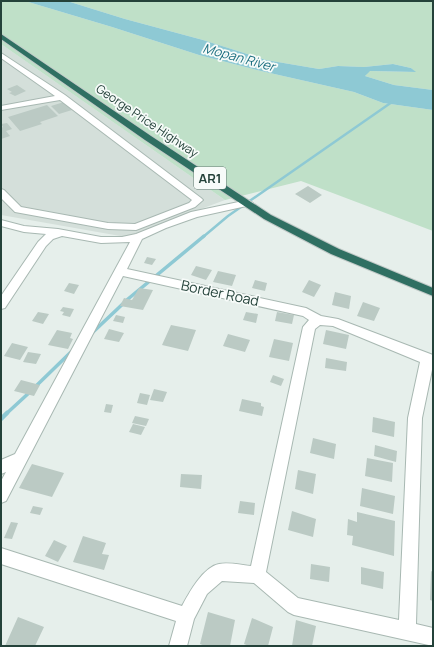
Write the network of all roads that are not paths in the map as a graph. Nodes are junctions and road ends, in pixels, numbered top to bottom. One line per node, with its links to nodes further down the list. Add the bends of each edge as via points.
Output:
1 (1, 36): 6 (highway, George Price Highway / AR1, via 148,138)
2 (1, 55): 3 (street)
3 (62, 97): 4 (street); 5 (street, via 198,200 192,205 129,228 18,210)
4 (1, 108)
5 (1, 192)
6 (248, 203): 9 (street, via 195,214); 11 (highway, George Price Highway / AR1, via 263,215 333,251)
7 (1, 222): 8 (street, via 24,229)
8 (62, 232): 9 (street, via 101,240); 12 (street, via 49,237 42,244)
9 (138, 238): 10 (street)
10 (120, 271): 13 (street, Border Road, via 306,312); 15 (street)
11 (433, 292)
12 (1, 305)
13 (318, 320): 14 (street, Border Road, via 334,322); 19 (street, via 309,327)
14 (430, 359): 21 (street, via 415,418)
15 (20, 459): 16 (street); 17 (street)
16 (1, 467)
17 (1, 496)
18 (1, 556): 20 (street)
19 (257, 575): 20 (street, via 219,572 201,588); 21 (street, via 294,606)
20 (186, 616): 23 (street)
21 (407, 631): 22 (street)
22 (433, 637)
23 (178, 646)

